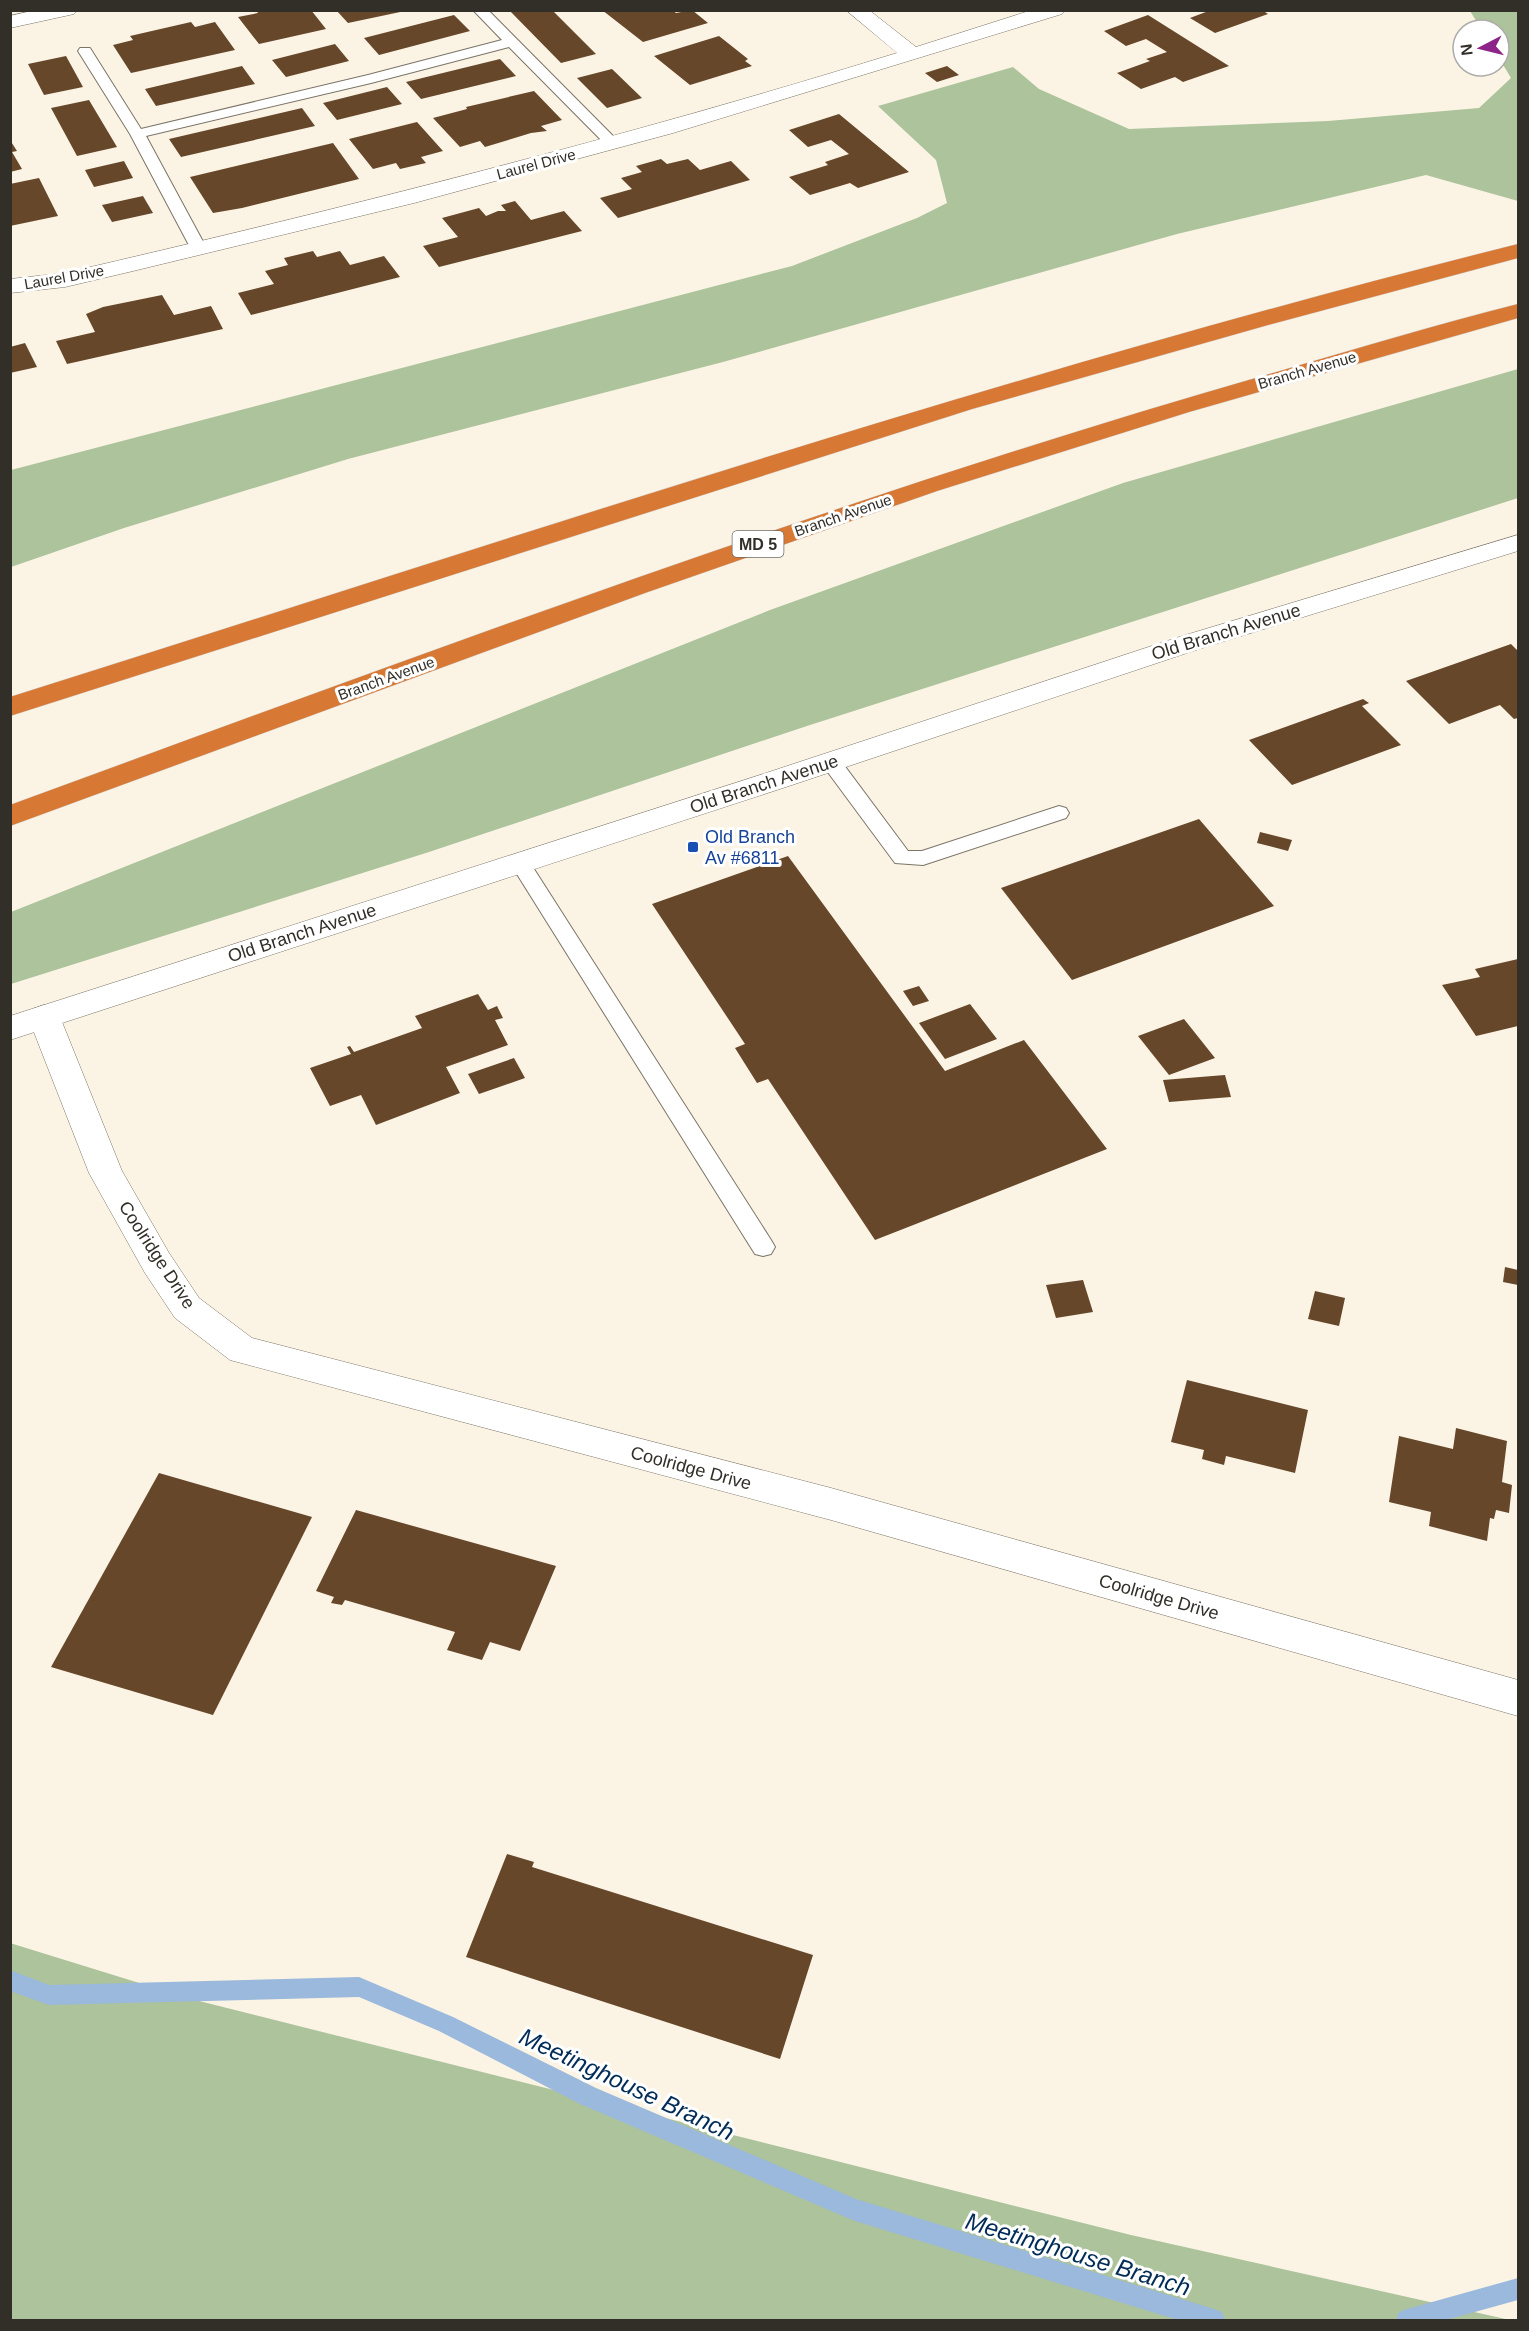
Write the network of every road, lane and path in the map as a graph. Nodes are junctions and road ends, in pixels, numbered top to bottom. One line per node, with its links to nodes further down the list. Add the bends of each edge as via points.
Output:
1 (67, 10): 5 (street)
2 (480, 10): 6 (lane)
3 (856, 10): 8 (street)
4 (1054, 10): 8 (street, Laurel Drive)
5 (10, 22)
6 (511, 42): 9 (lane); 10 (lane)
7 (85, 51): 9 (lane)
8 (913, 54): 10 (street, Laurel Drive)
9 (137, 134): 11 (lane)
10 (613, 144): 11 (street, Laurel Drive)
11 (199, 249): 13 (street, Laurel Drive, via 65,279)
12 (1518, 251): 16 (highway, via 963,404)
13 (10, 286)
14 (1518, 311): 19 (highway, Branch Avenue / MD 5, via 1263,383 847,513)
15 (1518, 543): 17 (street, Old Branch Avenue, via 1189,643)
16 (10, 707)
17 (831, 762): 18 (lane, via 903,858 923,858); 20 (street, Old Branch Avenue)
18 (1059, 813)
19 (10, 816)
20 (520, 863): 21 (street, Old Branch Avenue); 23 (lane)
21 (44, 1017): 22 (street, Old Branch Avenue); 24 (street, Coolridge Drive, via 106,1173 157,1263 187,1308 242,1350 819,1501)
22 (10, 1028)
23 (763, 1247)
24 (1518, 1698)

